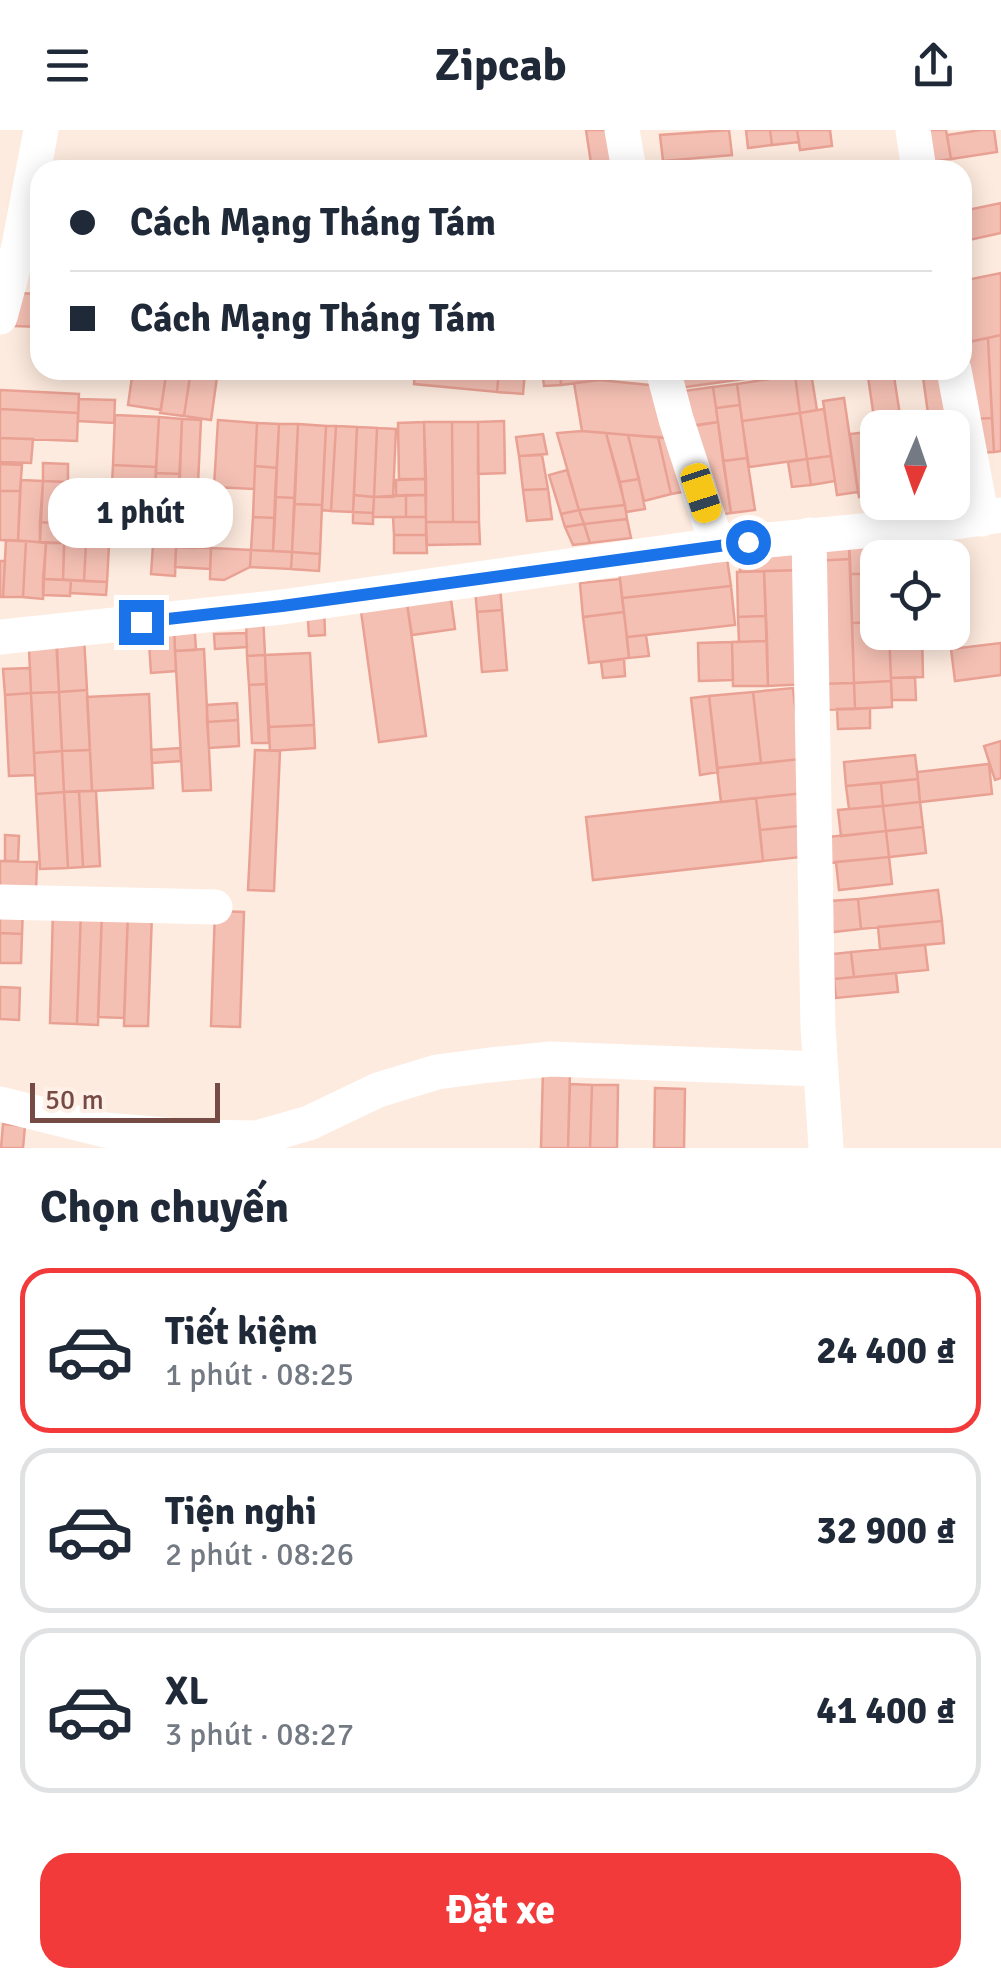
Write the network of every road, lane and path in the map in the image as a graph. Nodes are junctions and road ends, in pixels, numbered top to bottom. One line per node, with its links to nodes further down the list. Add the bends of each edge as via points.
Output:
1 (41, 130): 4 (street)
2 (622, 130): 5 (street)
3 (913, 130): 6 (street)
4 (35, 160)
5 (628, 160)
6 (918, 160)
7 (30, 188): 8 (street)
8 (0, 317)
9 (666, 380): 13 (street)
10 (957, 380): 11 (street)
11 (991, 517): 12 (street)
12 (809, 535): 13 (street); 17 (street)
13 (717, 546): 14 (street)
14 (0, 637)
15 (0, 902): 16 (street)
16 (215, 907)
17 (819, 1069): 18 (street, via 550,1059 490,1065 378,1090 256,1138 105,1130); 19 (street)
18 (0, 1104)
19 (826, 1148)

